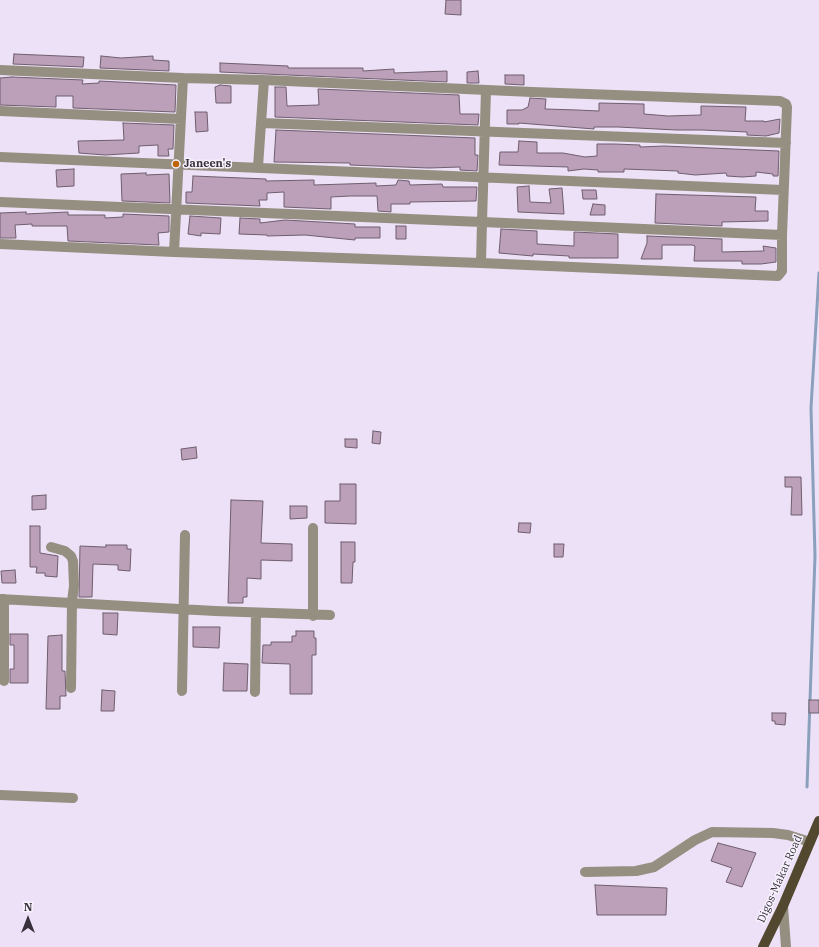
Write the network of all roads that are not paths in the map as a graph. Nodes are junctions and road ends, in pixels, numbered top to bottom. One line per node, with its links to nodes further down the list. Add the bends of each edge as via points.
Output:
1 (0, 70): 2 (street)
2 (183, 78): 3 (street); 6 (street)
3 (264, 80): 4 (street); 7 (street)
4 (486, 90): 8 (street); 9 (street, via 780,101 787,107)
5 (0, 111): 6 (street)
6 (181, 119): 11 (street)
7 (262, 123): 8 (street); 12 (street)
8 (485, 133): 9 (street); 13 (street)
9 (786, 143): 14 (street)
10 (0, 157): 11 (street)
11 (179, 164): 12 (street); 16 (street)
12 (258, 167): 13 (street)
13 (484, 177): 14 (street); 17 (street)
14 (783, 190): 18 (street)
15 (0, 202): 16 (street)
16 (176, 210): 17 (street); 20 (street)
17 (482, 222): 18 (street); 21 (street)
18 (782, 235): 21 (street, via 782,271 778,276)
19 (0, 244): 20 (street)
20 (174, 252): 21 (street)
21 (481, 263)
22 (312, 528): 30 (street)
23 (185, 535): 27 (street)
24 (51, 547): 26 (street, via 65,551 73,561)
25 (2, 599): 26 (street); 31 (street)
26 (72, 601): 27 (street); 32 (street)
27 (184, 609): 28 (street); 33 (street)
28 (256, 612): 30 (street); 34 (street)
29 (330, 615): 30 (street)
30 (312, 616)
31 (4, 681)
32 (71, 688)
33 (182, 691)
34 (255, 692)
35 (0, 795): 36 (street)
36 (73, 798)
37 (819, 821): 38 (main road, Digos-Makar Road)
38 (810, 842): 39 (street, via 780,834 712,832 654,867 636,871); 40 (main road, Digos-Makar Road)
39 (585, 872)
40 (783, 906): 41 (main road, Digos-Makar Road); 42 (street)
41 (763, 947)
42 (786, 947)

